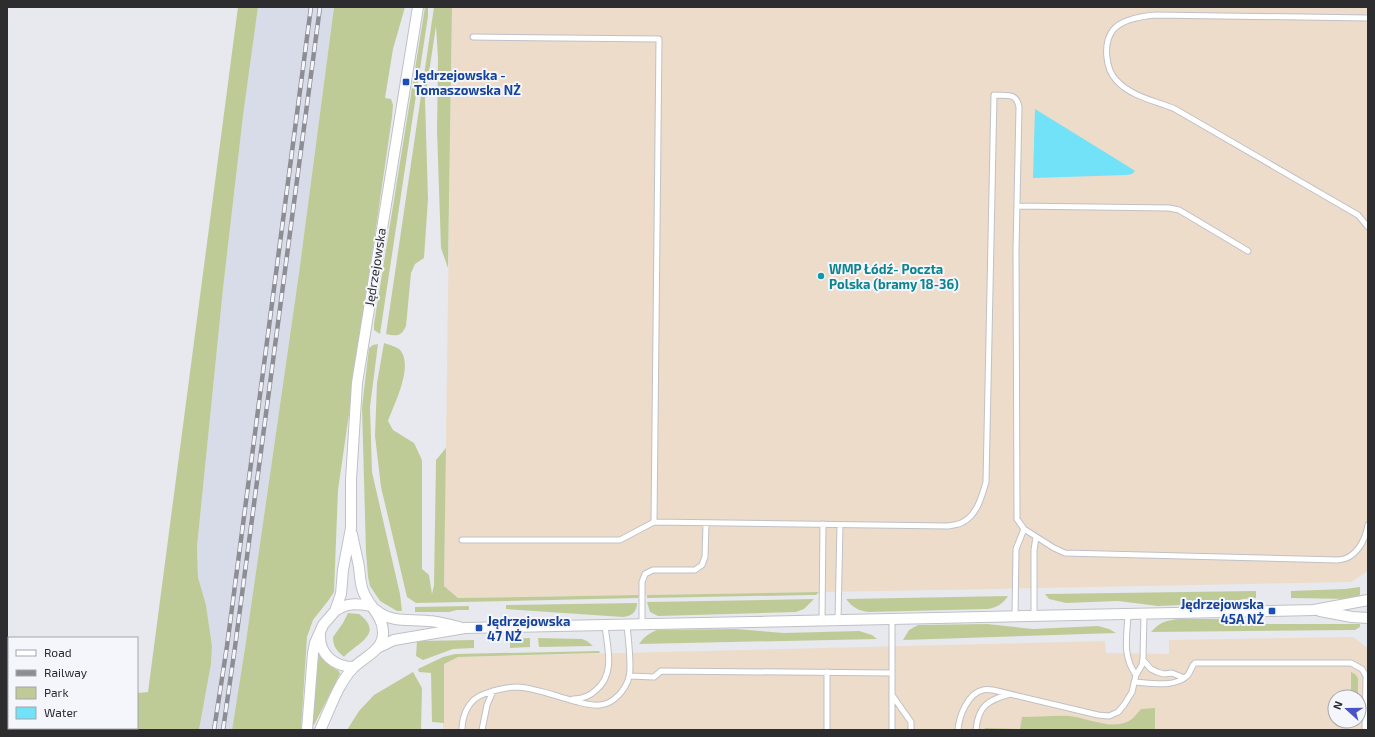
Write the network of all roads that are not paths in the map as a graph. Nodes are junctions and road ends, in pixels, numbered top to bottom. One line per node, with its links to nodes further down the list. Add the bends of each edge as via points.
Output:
1 (418, 7): 12 (street, Jędrzejowska, via 357,383)
2 (1368, 18): 5 (lane, via 1138,16 1114,29 1106,56 1111,73 1127,89 1175,109 1358,215)
3 (474, 37): 7 (lane, via 659,39)
4 (1017, 206): 6 (lane, via 1180,210); 10 (lane, via 1018,100 1012,95 994,95 986,482 982,498 973,513 963,522 948,526); 13 (lane, via 1017,519)
5 (1367, 223)
6 (1248, 251)
7 (654, 522): 8 (lane); 15 (lane, via 620,540)
8 (706, 523): 9 (lane); 28 (lane, via 705,557 702,565 695,570 653,570 645,574 642,582)
9 (823, 524): 10 (lane); 26 (lane)
10 (840, 525): 27 (lane)
11 (1368, 525): 14 (lane, via 1365,537 1353,555 1346,560 1065,553)
12 (351, 528): 17 (street, Jędrzejowska, via 361,585); 18 (street, Jędrzejowska, via 341,594)
13 (1024, 529): 14 (lane); 23 (lane, via 1016,549)
14 (1036, 537): 22 (lane)
15 (462, 540)
16 (1368, 600): 19 (street)
17 (372, 606): 18 (street, via 352,604); 31 (street, via 387,617); 33 (street, Jędrzejowska, via 383,633)
18 (335, 610): 32 (street, Jędrzejowska)
19 (1314, 610): 21 (street); 24 (street, via 1352,618)
20 (1128, 614): 21 (street); 22 (street); 38 (lane, via 1127,654)
21 (1144, 614): 34 (lane)
22 (1034, 616): 23 (street)
23 (1015, 617): 25 (street)
24 (1368, 618)
25 (892, 619): 27 (street); 37 (lane)
26 (822, 620): 27 (street); 28 (street)
27 (838, 620)
28 (642, 624): 30 (street)
29 (605, 625): 30 (street); 31 (street); 45 (lane, via 609,665 607,677 590,695)
30 (627, 625): 39 (lane)
31 (465, 628): 33 (street, via 394,640)
32 (320, 633): 35 (street, via 320,644 326,655 341,665); 46 (street, Jędrzejowska, via 313,653)
33 (377, 648): 35 (street)
34 (1143, 660): 38 (lane); 40 (lane, via 1157,672)
35 (354, 667): 47 (street, via 334,699)
36 (827, 672): 37 (lane); 39 (lane, via 661,671 654,677); 50 (lane)
37 (892, 673): 43 (lane)
38 (1136, 675): 41 (lane)
39 (629, 676): 45 (lane, via 623,690 613,701 590,706)
40 (1184, 678): 41 (lane, via 1175,683); 55 (lane, via 1188,676 1195,663 1351,663 1362,669 1366,676)
41 (1134, 682): 44 (lane, via 1132,692 1124,705 1118,712 1109,716)
42 (493, 691): 45 (lane, via 517,687); 48 (lane, via 479,695 468,706); 49 (lane)
43 (892, 694): 51 (lane); 52 (lane, via 911,722)
44 (1011, 694): 53 (lane, via 982,690 965,706); 54 (lane, via 985,705 979,714)
45 (566, 699)
46 (307, 730)
47 (320, 730)
48 (462, 730)
49 (482, 730)
50 (827, 730)
51 (892, 730)
52 (911, 730)
53 (958, 730)
54 (976, 730)
55 (1365, 730)

